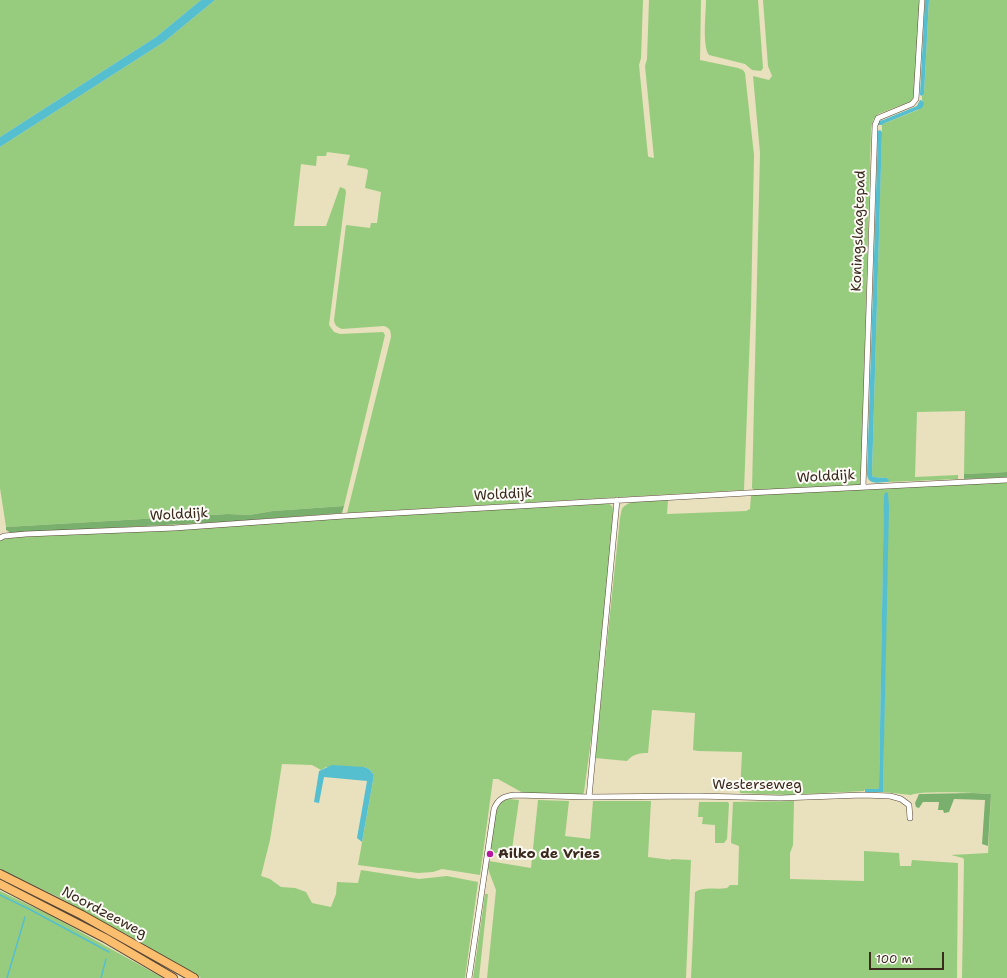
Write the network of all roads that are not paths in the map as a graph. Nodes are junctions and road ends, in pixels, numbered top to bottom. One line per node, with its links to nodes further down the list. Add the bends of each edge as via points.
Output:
1 (922, 0): 3 (street, Koningslaagtepad, via 916,99 912,104 878,118 875,125)
2 (1007, 480): 3 (street, Wolddijk)
3 (863, 487): 4 (street, Wolddijk)
4 (617, 500): 5 (street, Wolddijk, via 174,528 26,534); 6 (street)
5 (0, 538)
6 (589, 797): 7 (street, Westerseweg, via 890,796 909,805); 12 (street, Westerseweg, via 509,796 500,799 496,804)
7 (910, 818)
8 (0, 874): 11 (highway, Noordzeeweg, via 82,915)
9 (0, 884): 10 (highway, Noordzeeweg, via 105,938)
10 (173, 978)
11 (194, 978)
12 (469, 978)

